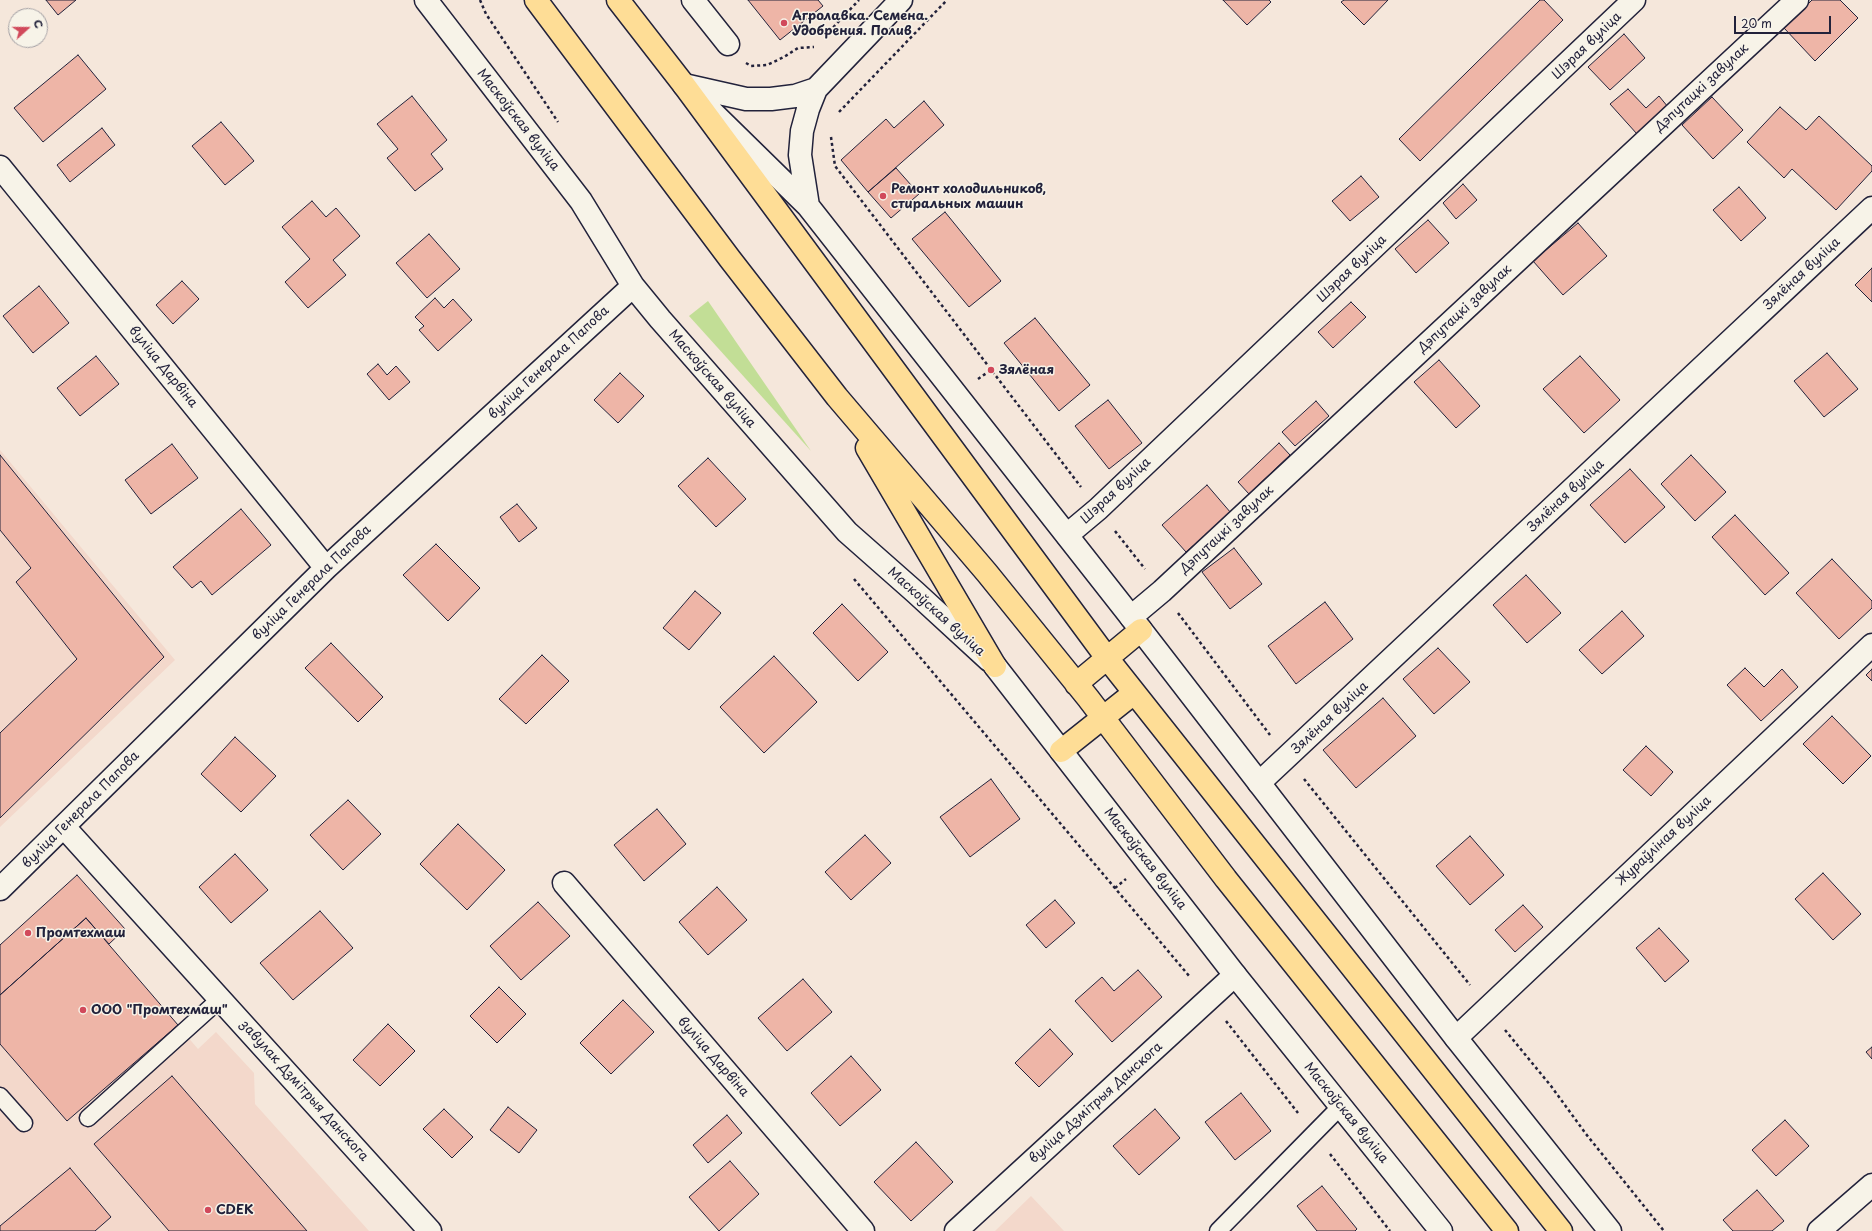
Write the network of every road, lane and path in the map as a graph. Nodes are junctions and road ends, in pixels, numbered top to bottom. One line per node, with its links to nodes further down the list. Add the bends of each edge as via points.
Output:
1 (426, 0): 21 (street, Маскоўская вуліца, via 581,201)
2 (536, 0): 22 (main road)
3 (618, 0): 15 (main road)
4 (693, 0): 12 (street)
5 (859, 0): 10 (path)
6 (901, 0): 16 (street)
7 (947, 0): 17 (path)
8 (1634, 0): 23 (street, Шэрая вуліца, via 1098,509)
9 (1797, 0): 26 (street, Дэпутацкі завулак, via 1162,591)
10 (824, 37)
11 (819, 42): 13 (path)
12 (728, 44): 13 (path, via 739,58 751,66 767,65 798,48)
13 (814, 47): 14 (path)
14 (809, 52)
15 (684, 85): 16 (street, via 746,99 795,96); 19 (street); 28 (main road)
16 (816, 89): 19 (street, via 802,131 800,155)
17 (837, 113)
18 (0, 167): 24 (street, вуліца Дарвіна)
19 (808, 206): 23 (street)
20 (1872, 208): 34 (street, Зялёная вуліца)
21 (633, 286): 24 (street, вуліца Генерала Папова); 29 (street, Маскоўская вуліца, via 847,532)
22 (837, 397): 29 (main road); 30 (main road, via 987,573)
23 (1067, 535): 26 (street)
24 (326, 568): 35 (street, вуліца Генерала Папова)
25 (850, 573): 40 (path)
26 (1136, 624): 28 (main road); 34 (street)
27 (1872, 645): 41 (street, Жураўліная вуліца)
28 (1107, 658): 30 (main road); 31 (main road)
29 (995, 666): 33 (street, Маскоўская вуліца)
30 (1076, 684): 32 (main road)
31 (1134, 693): 32 (main road); 56 (main road)
32 (1104, 717): 33 (main road); 55 (main road, via 1226,879)
33 (1061, 751): 38 (street, Маскоўская вуліца)
34 (1259, 784): 41 (street)
35 (64, 827): 37 (street, вуліца Генерала Папова); 39 (street, завулак Дзмітрыя Данскога)
36 (564, 883): 50 (street, вуліца Дарвіна)
37 (0, 889)
38 (1235, 975): 40 (street, вуліца Дзмітрыя Данскога); 44 (street, Маскоўская вуліца)
39 (220, 999): 45 (lane); 49 (street, завулак Дзмітрыя Данскога)
40 (1209, 999): 47 (path); 51 (street, вуліца Дзмітрыя Данскога)
41 (1456, 1038): 57 (street)
42 (0, 1096): 46 (lane)
43 (1561, 1099): 58 (path)
44 (1341, 1106): 47 (lane); 54 (street, Маскоўская вуліца)
45 (88, 1118)
46 (24, 1123)
47 (1314, 1133): 52 (lane); 53 (path)
48 (1872, 1185): 59 (street)
49 (430, 1231)
50 (862, 1231)
51 (956, 1231)
52 (1218, 1231)
53 (1390, 1231)
54 (1441, 1231)
55 (1507, 1231)
56 (1561, 1231)
57 (1610, 1231)
58 (1664, 1231)
59 (1819, 1231)

